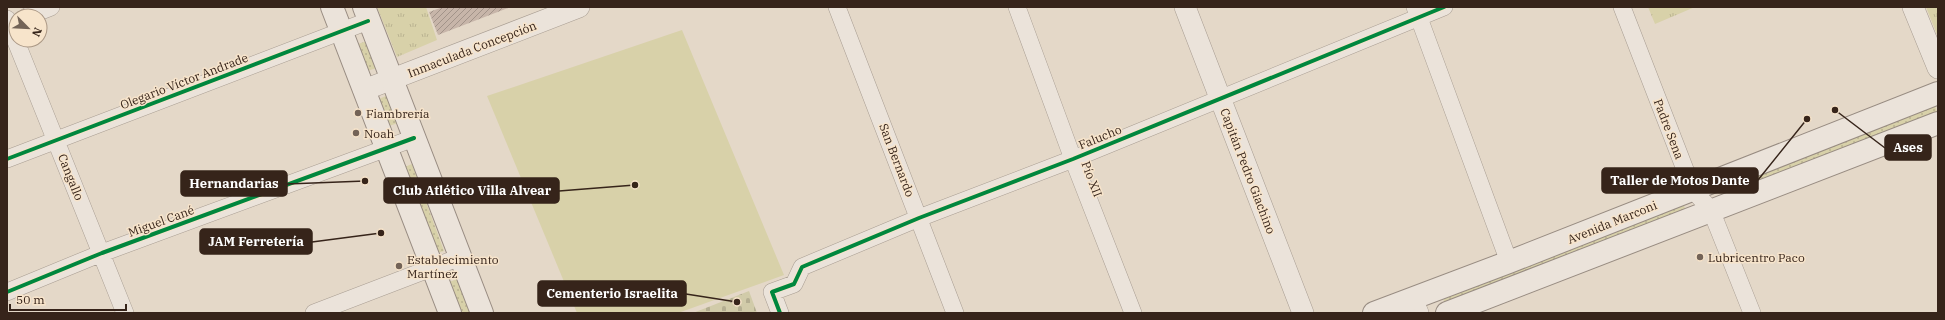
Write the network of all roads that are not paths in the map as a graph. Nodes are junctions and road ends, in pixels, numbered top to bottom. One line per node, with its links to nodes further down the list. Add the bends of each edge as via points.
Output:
1 (332, 7): 11 (main road)
2 (579, 7): 14 (street, Inmaculada Concepción)
3 (837, 7): 26 (street, San Bernardo)
4 (1017, 7): 23 (street, Pío XII)
5 (1185, 7): 17 (street, Capitán Pedro Giachino)
6 (1444, 7): 9 (street, Falucho)
7 (1622, 7): 24 (street, Padre Sena)
8 (1913, 7): 13 (street)
9 (1417, 12): 17 (street, Falucho); 29 (street)
10 (366, 14): 11 (street, Olegario Víctor Andrade); 14 (main road)
11 (342, 32): 15 (main road); 20 (street, Olegario Víctor Andrade)
12 (20, 48): 20 (street, Cangallo)
13 (1938, 68)
14 (391, 80): 15 (street, Inmaculada Concepción); 19 (main road)
15 (364, 90): 21 (main road)
16 (1938, 93): 24 (main road, Avenida Marconi)
17 (1220, 99): 23 (street, Falucho); 40 (street, Capitán Pedro Giachino)
18 (1938, 123): 25 (main road, Avenida Marconi)
19 (414, 138): 21 (street, Miguel Cané); 28 (main road)
20 (56, 141): 22 (street, Olegario Víctor Andrade); 27 (street, Cangallo)
21 (386, 148): 27 (street, Miguel Cané); 30 (main road)
22 (7, 159)
23 (1073, 159): 26 (street, Falucho); 39 (street, Pío XII)
24 (1693, 190): 25 (street, Padre Sena); 29 (main road, Avenida Marconi)
25 (1711, 210): 42 (main road, Avenida Marconi); 43 (street, Padre Sena)
26 (919, 218): 37 (street, Falucho, via 802,267 794,284 772,292); 38 (street, San Bernardo)
27 (102, 253): 31 (street, Miguel Cané); 33 (street, Cangallo)
28 (460, 257): 30 (street); 36 (main road)
29 (1509, 262): 32 (main road, Avenida Marconi)
30 (433, 268): 34 (street); 35 (main road)
31 (7, 292)
32 (1415, 306): 41 (main road, Avenida Marconi)
33 (125, 313)
34 (314, 313)
35 (450, 313)
36 (482, 313)
37 (780, 313)
38 (956, 313)
39 (1133, 313)
40 (1303, 313)
41 (1374, 313)
42 (1447, 313)
43 (1752, 313)

